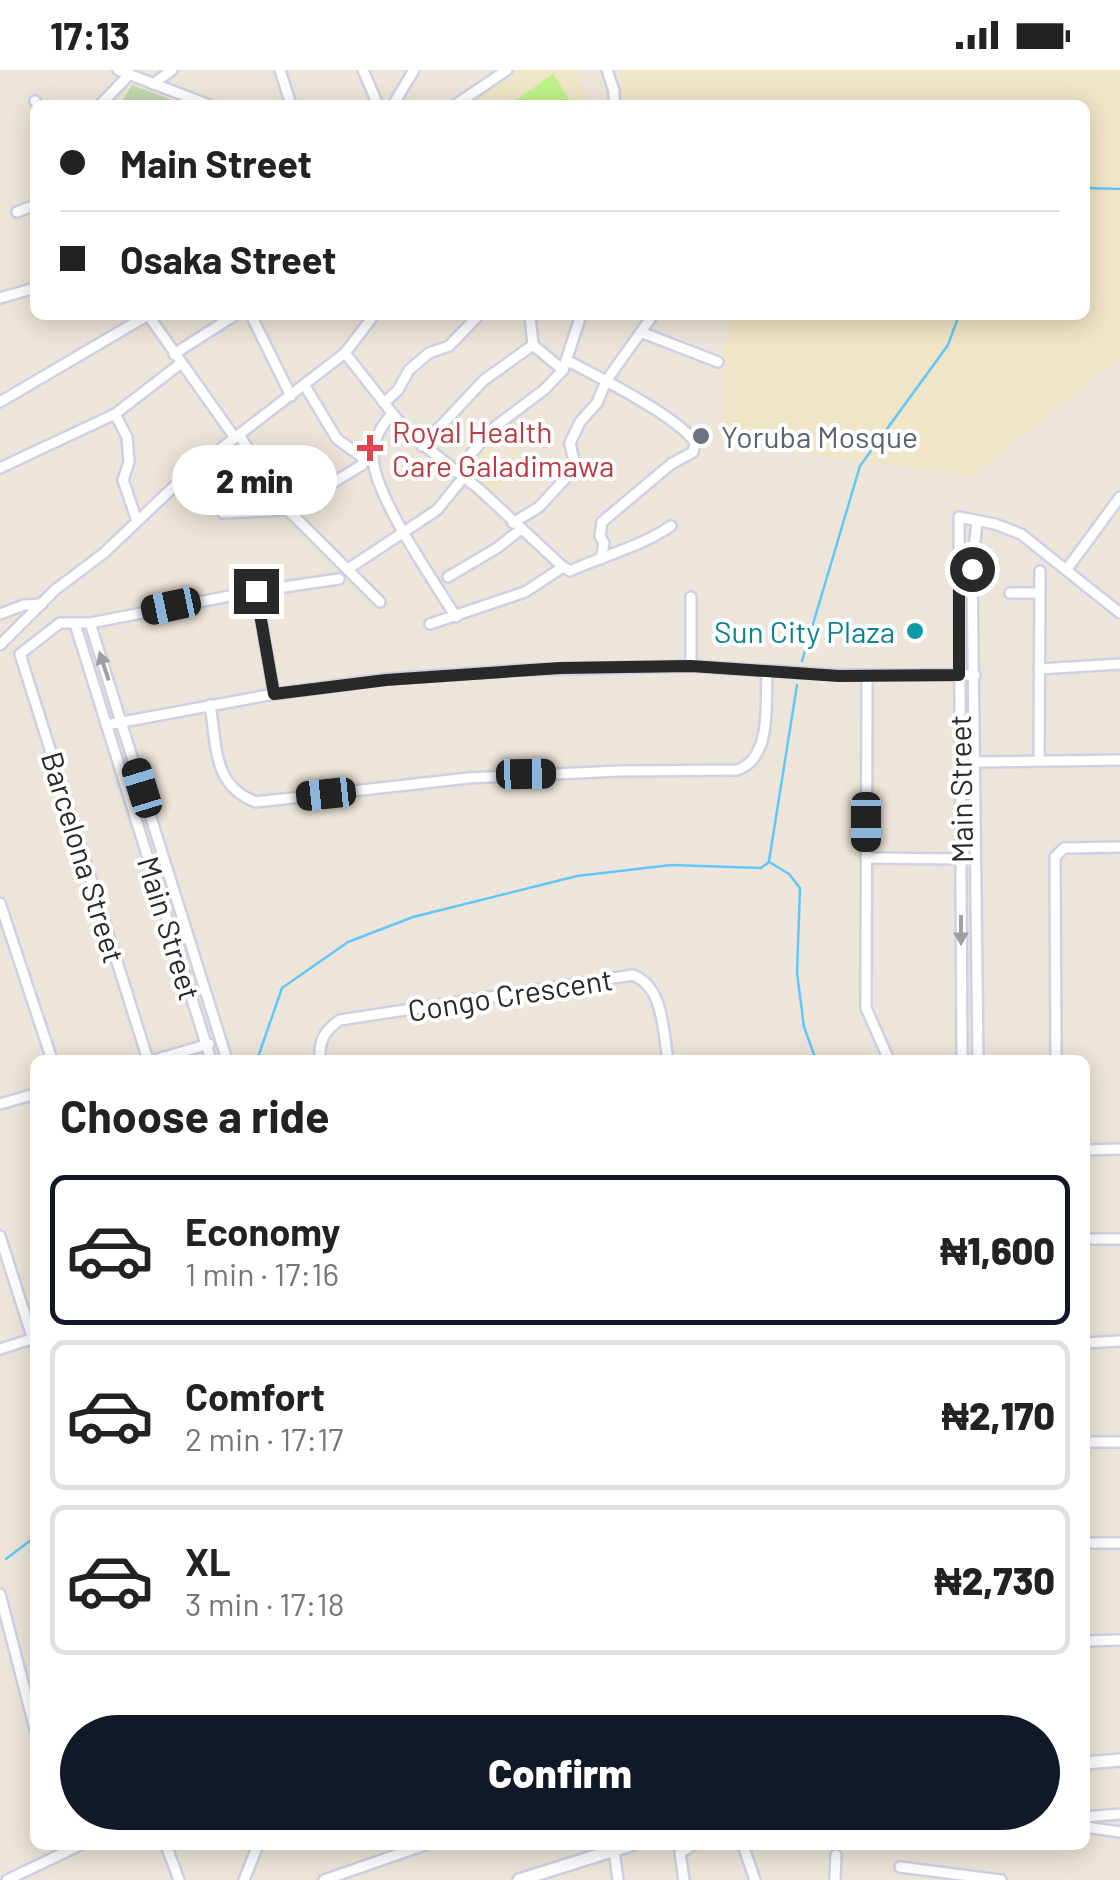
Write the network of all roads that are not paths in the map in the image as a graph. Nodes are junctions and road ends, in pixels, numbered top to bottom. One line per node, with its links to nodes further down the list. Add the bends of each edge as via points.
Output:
1 (118, 70): 8 (street)
2 (172, 70): 9 (street)
3 (280, 70): 12 (street)
4 (363, 70): 13 (street)
5 (414, 70): 14 (street)
6 (507, 70): 15 (street)
7 (607, 70): 16 (street)
8 (129, 76): 9 (street); 10 (street)
9 (154, 84): 11 (street)
10 (105, 100)
11 (196, 100)
12 (289, 100)
13 (376, 100)
14 (395, 100)
15 (462, 100)
16 (615, 100)
17 (30, 207): 18 (street)
18 (17, 212)
19 (30, 289): 20 (street)
20 (0, 298)
21 (139, 320): 40 (street)
22 (151, 320): 33 (street)
23 (227, 320): 33 (street)
24 (253, 320): 39 (street)
25 (370, 320): 32 (street)
26 (474, 320): 41 (street, via 450,346 409,370)
27 (530, 320): 31 (street)
28 (579, 320): 36 (street)
29 (650, 320): 30 (street)
30 (643, 333): 34 (street); 37 (street)
31 (533, 346): 36 (street); 45 (street, via 484,380)
32 (346, 353): 38 (street); 41 (street)
33 (174, 354): 35 (street)
34 (718, 362)
35 (180, 364): 42 (street); 44 (street)
36 (565, 365): 37 (street); 48 (street, via 482,438)
37 (606, 381): 55 (street, via 570,443 574,462 566,479); 57 (street, via 690,434 695,447 602,522)
38 (305, 386): 39 (street); 46 (street, via 337,438)
39 (291, 396): 44 (street)
40 (0, 402)
41 (384, 403): 43 (street)
42 (115, 414): 47 (street); 52 (street, via 127,438 124,487)
43 (392, 414): 45 (street); 46 (street)
44 (237, 437): 50 (street); 52 (street)
45 (422, 446): 48 (street)
46 (366, 462): 50 (street); 56 (street)
47 (0, 468)
48 (460, 475): 55 (street); 56 (street, via 437,510)
49 (1120, 497): 62 (street)
50 (288, 510): 51 (street); 59 (street)
51 (223, 513)
52 (137, 521): 71 (street)
53 (977, 522): 60 (street, Main Street, via 960,517); 61 (street, Main Street); 62 (street, via 1020,534)
54 (671, 526): 57 (street)
55 (516, 527): 58 (street); 65 (street, via 497,548)
56 (406, 532): 59 (street); 65 (street)
57 (601, 560): 58 (street)
58 (563, 567): 74 (street, via 525,592)
59 (348, 569): 70 (street)
60 (959, 569): 61 (street); 78 (street, Main Street)
61 (972, 569): 79 (street, Main Street)
62 (1067, 569): 72 (street)
63 (1040, 571): 68 (street)
64 (339, 579): 66 (street)
65 (442, 581): 74 (street)
66 (256, 591): 75 (street); 88 (street)
67 (1010, 593): 68 (street)
68 (1040, 594): 83 (street)
69 (691, 597): 82 (street)
70 (380, 602)
71 (42, 604): 73 (street); 80 (street)
72 (1120, 613)
73 (0, 614)
74 (456, 616): 77 (street)
75 (90, 623): 76 (street); 90 (street, Main Street, one-way to 75)
76 (75, 624): 91 (street, Main Street); 104 (street, Barcelona Street, via 60,623 20,654)
77 (430, 624)
78 (959, 630): 79 (street); 85 (street, Main Street)
79 (974, 630): 86 (street, Main Street)
80 (0, 645)
81 (1120, 664): 83 (street)
82 (691, 666): 84 (street); 88 (street, via 520,670)
83 (1039, 668): 92 (street)
84 (767, 671): 87 (street); 89 (street, via 762,745 738,770 468,778 256,802 239,796 221,774)
85 (959, 675): 86 (street); 87 (street); 94 (street, Main Street)
86 (975, 675): 95 (street, Main Street)
87 (866, 676): 97 (street)
88 (274, 694): 89 (street)
89 (210, 705): 90 (street)
90 (122, 721): 91 (street); 101 (street, Main Street)
91 (106, 726): 102 (street, Main Street)
92 (1039, 760): 93 (street); 95 (street)
93 (1120, 760)
94 (960, 762): 95 (street); 98 (street, Main Street)
95 (976, 762): 99 (street, Main Street)
96 (1120, 847): 113 (street, via 1064,848 1055,857)
97 (866, 858): 98 (street); 110 (street, via 866,1008)
98 (961, 859): 99 (street); 111 (street, Main Street, one-way to 111)
99 (976, 859): 112 (street, Main Street)
100 (0, 903): 103 (street)
101 (220, 1040): 102 (street); 107 (street, Main Street)
102 (206, 1045): 105 (street); 106 (street, Main Street)
103 (50, 1055)
104 (149, 1055)
105 (169, 1055)
106 (209, 1055)
107 (224, 1055)
108 (320, 1055): 109 (street, Congo Crescent, via 325,1030 340,1020 626,976 642,978 653,992)
109 (667, 1055)
110 (887, 1055)
111 (962, 1055)
112 (978, 1055)
113 (1056, 1055)
114 (30, 1095): 115 (street)
115 (0, 1104)
116 (1120, 1149): 117 (street)
117 (1090, 1150)
118 (0, 1236): 121 (street)
119 (1090, 1239): 120 (street)
120 (1120, 1239)
121 (30, 1330)
122 (1120, 1341): 124 (street)
123 (30, 1343): 125 (street)
124 (1090, 1343)
125 (0, 1349)
126 (1090, 1442): 127 (street)
127 (1120, 1442)
128 (1120, 1542): 129 (street)
129 (1090, 1543)
130 (0, 1594): 133 (street)
131 (1120, 1640): 132 (street)
132 (1090, 1641)
133 (30, 1710)
134 (1120, 1760): 135 (street)
135 (1090, 1763)
136 (1120, 1814): 137 (street)
137 (1090, 1817)
138 (1090, 1827): 139 (street)
139 (1120, 1832)
140 (61, 1850): 149 (street)
141 (168, 1850): 150 (street)
142 (256, 1850): 151 (street)
143 (411, 1850): 152 (street)
144 (614, 1850): 153 (street); 154 (street)
145 (685, 1850): 155 (street)
146 (745, 1850): 156 (street)
147 (836, 1855): 157 (street)
148 (900, 1866): 158 (street)
149 (7, 1880)
150 (178, 1880)
151 (244, 1880)
152 (324, 1880)
153 (519, 1880)
154 (618, 1880)
155 (684, 1880)
156 (754, 1880)
157 (835, 1880)
158 (1001, 1880)

